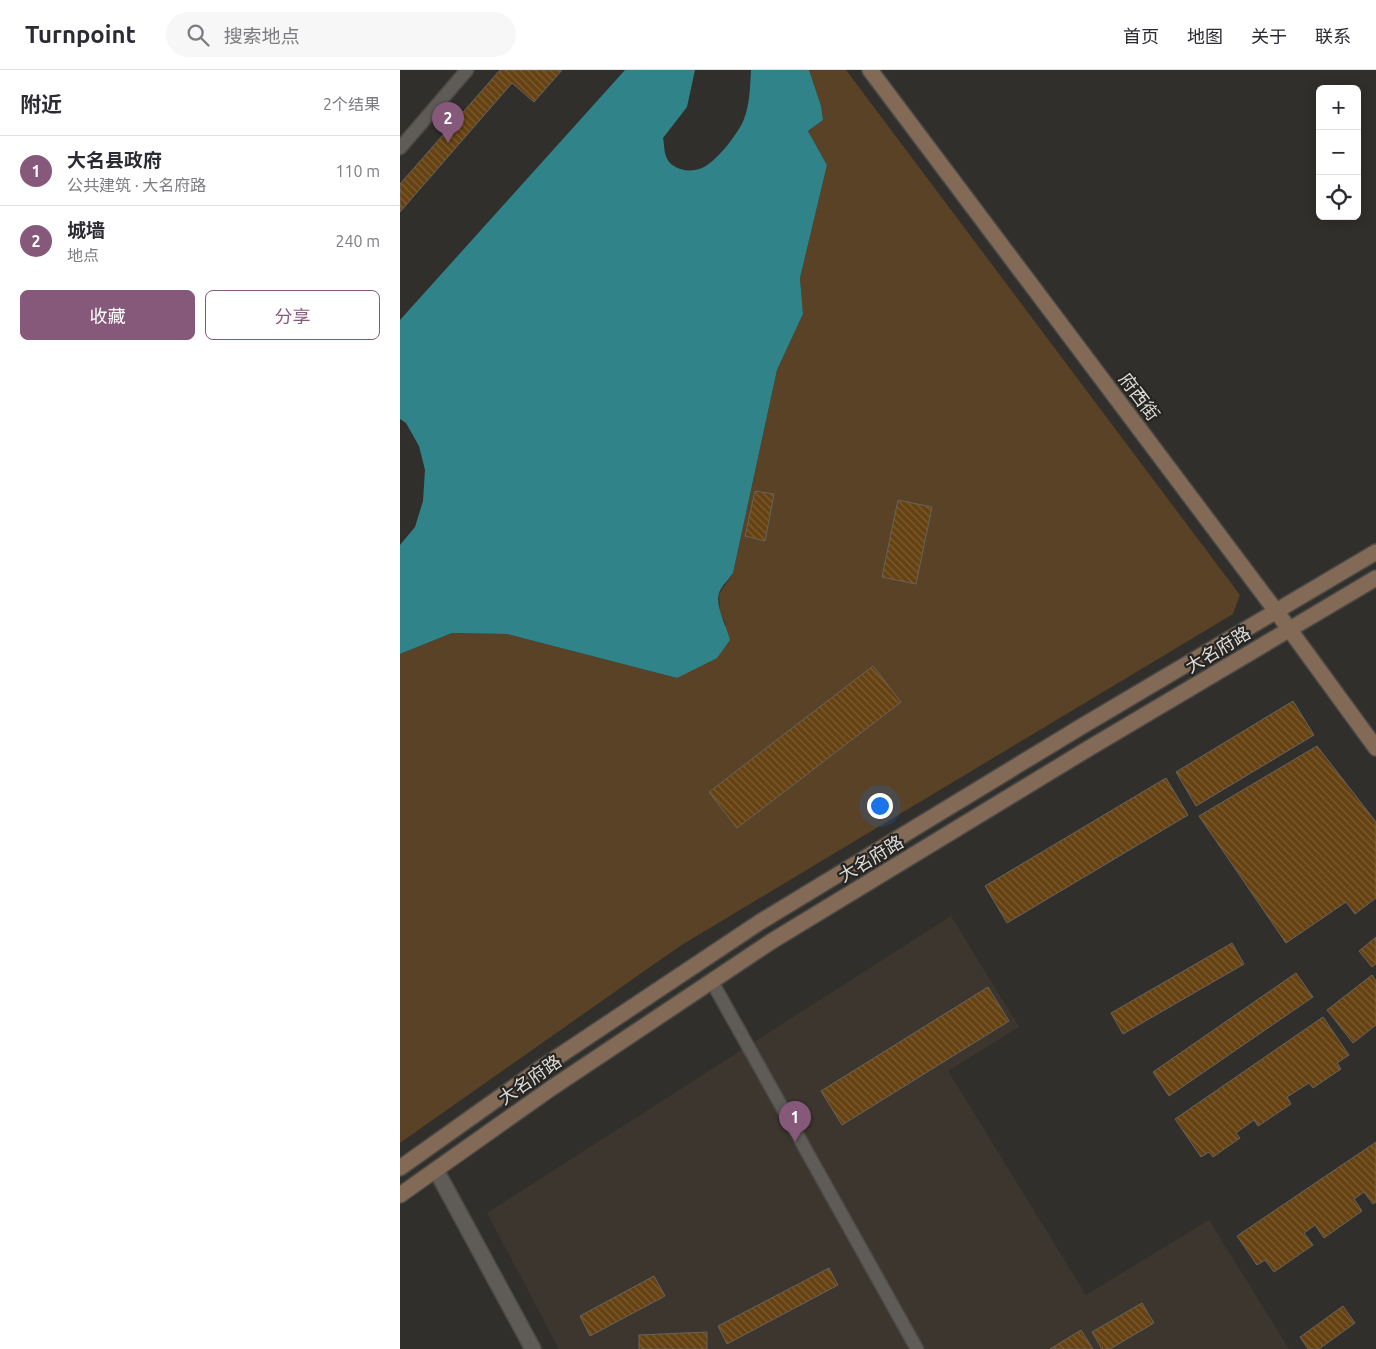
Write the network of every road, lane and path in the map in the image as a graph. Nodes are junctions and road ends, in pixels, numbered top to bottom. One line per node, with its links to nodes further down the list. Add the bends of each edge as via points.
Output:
1 (467, 70): 3 (lane)
2 (870, 70): 6 (street, 府西街)
3 (400, 148)
4 (1376, 552): 6 (street, 大名府路)
5 (1376, 578): 7 (street, 大名府路)
6 (1276, 611): 7 (street, 府西街); 10 (street, 大名府路, via 760,922 538,1070)
7 (1289, 630): 8 (street, 府西街); 9 (street, 大名府路)
8 (1376, 748)
9 (711, 980): 11 (street, 大名府路); 14 (lane)
10 (400, 1168)
11 (436, 1170): 12 (street, 大名府路); 13 (street)
12 (400, 1195)
13 (533, 1349)
14 (917, 1349)

